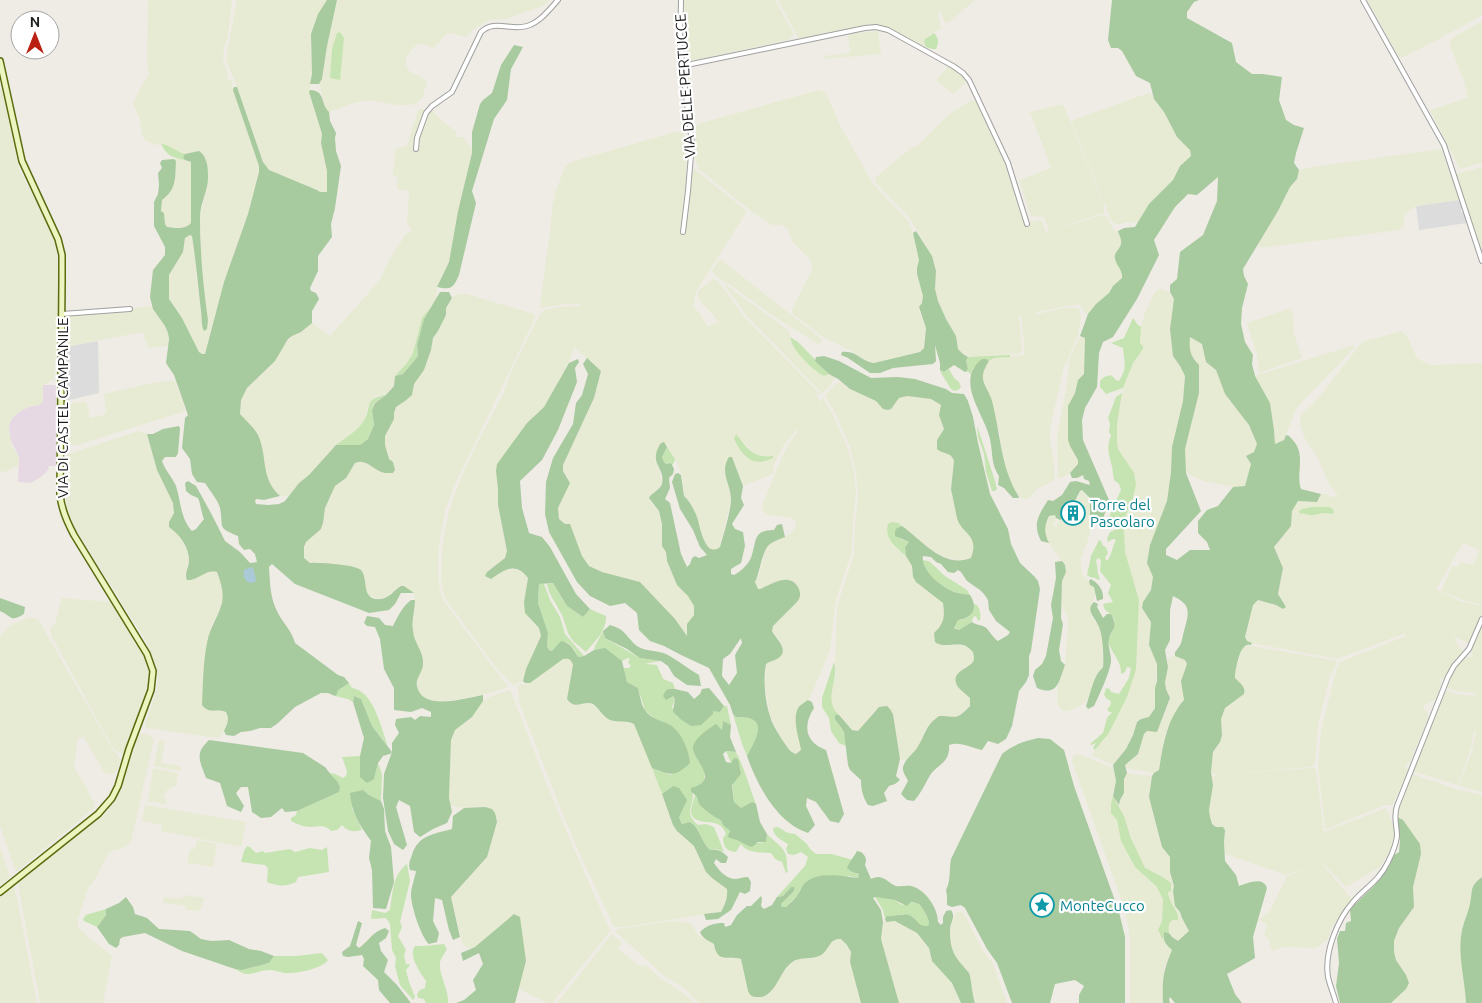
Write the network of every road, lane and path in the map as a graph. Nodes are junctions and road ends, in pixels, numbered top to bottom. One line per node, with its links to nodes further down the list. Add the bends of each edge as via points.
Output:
1 (558, 0): 7 (street, via 530,25 518,28 493,26 481,32 452,92 425,115)
2 (681, 0): 5 (street, VIA DELLE PERTUCCE, via 679,41)
3 (1363, 0): 10 (street, via 1444,145)
4 (0, 61): 6 (street, VIA DI CASTEL CAMPANILE)
5 (682, 66): 8 (street, via 865,28 888,30 953,66 969,80 1008,163); 9 (street, VIA DELLE PERTUCCE, via 692,143)
6 (3, 86): 12 (street, VIA DI CASTEL CAMPANILE, via 23,164 60,247)
7 (416, 149)
8 (1027, 224)
9 (683, 232)
10 (1482, 261)
11 (130, 309): 12 (street)
12 (62, 314): 14 (street, VIA DI CASTEL CAMPANILE, via 62,506 70,528 147,654 153,680 111,800)
13 (1482, 619): 15 (street, via 1469,648 1448,677 1396,807 1397,837 1388,863 1378,878 1352,902 1338,924 1331,944 1328,972)
14 (0, 892)
15 (1336, 1003)

